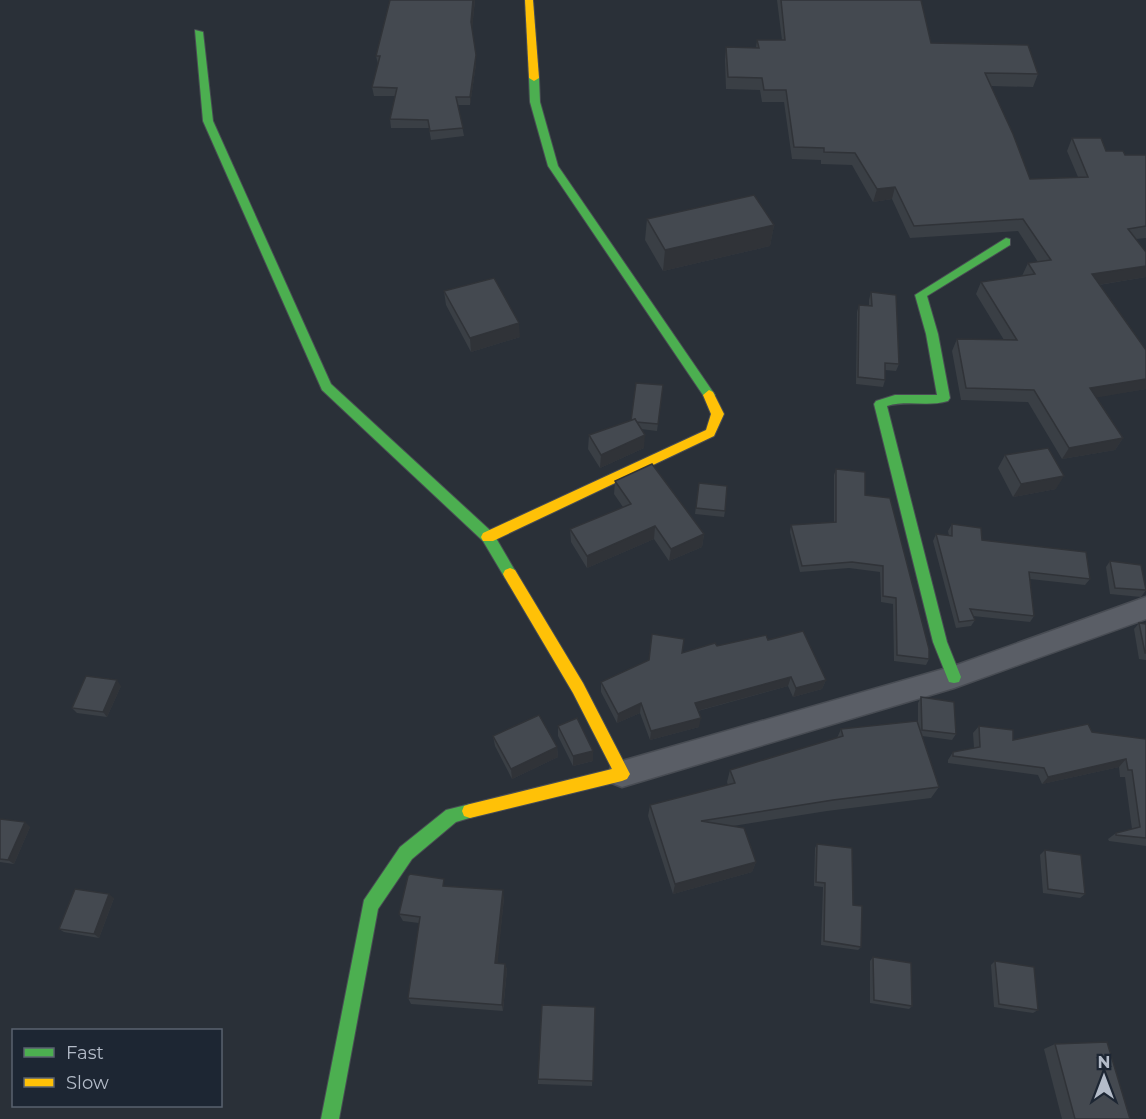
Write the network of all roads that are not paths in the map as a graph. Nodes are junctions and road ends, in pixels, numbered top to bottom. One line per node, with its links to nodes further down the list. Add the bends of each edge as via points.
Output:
1 (529, 0): 4 (street, via 535,102 553,166 717,407 718,419 710,433)
2 (198, 32): 4 (street, via 208,121 326,387)
3 (1006, 242): 6 (street, via 921,295 944,398 937,402 888,398 880,404 940,642)
4 (488, 537): 7 (street, via 578,687)
5 (1146, 609): 6 (street)
6 (954, 677): 7 (street)
7 (622, 774): 8 (street, via 452,815 406,854 370,906)
8 (330, 1119)

